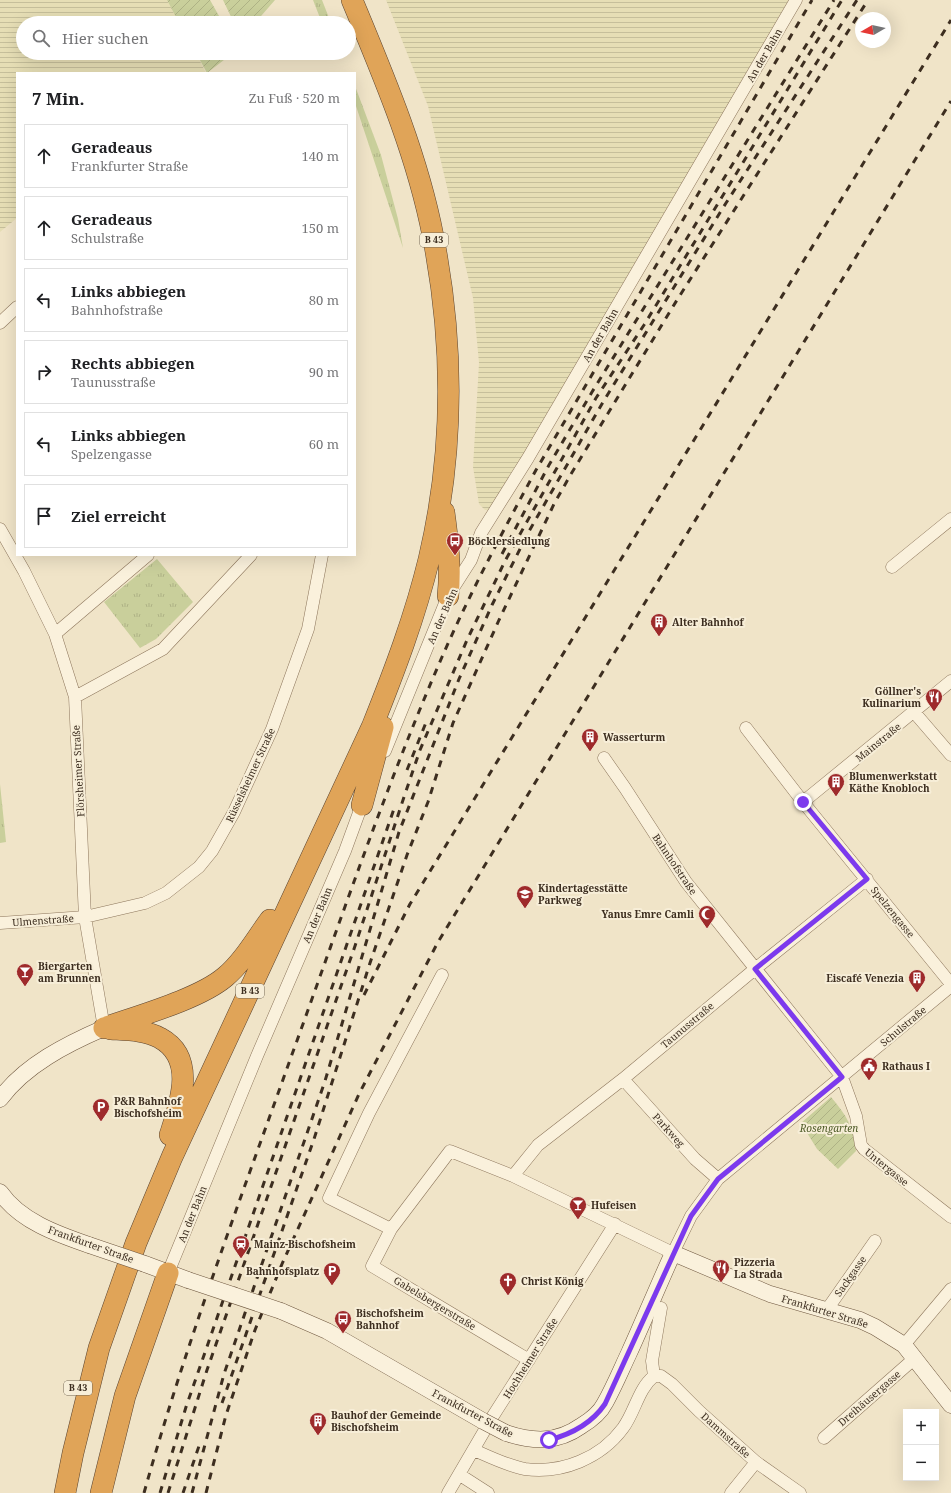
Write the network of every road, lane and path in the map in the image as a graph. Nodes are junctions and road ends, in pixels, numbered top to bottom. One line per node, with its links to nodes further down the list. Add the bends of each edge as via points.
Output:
1 (338, 0): 4 (highway, B 43)
2 (352, 0): 8 (highway, B 43, via 404,131 433,236 443,299 449,368 447,433)
3 (796, 0): 15 (street, An der Bahn, via 528,458 481,533 471,560)
4 (345, 16)
5 (356, 43): 28 (highway, B 43, via 383,106 406,173 423,241 438,352 439,389 435,462 412,583 390,657 356,738)
6 (16, 308): 7 (street)
7 (0, 323)
8 (441, 492): 15 (highway, via 449,547); 17 (highway, B 43, via 419,598)
9 (951, 519): 14 (street)
10 (0, 529): 16 (street, Flörsheimer Straße)
11 (147, 556): 16 (street)
12 (251, 556): 19 (street, via 163,649)
13 (322, 556): 27 (street, Rüsselsheimer Straße, via 308,628 272,729 234,812 212,851 199,867 166,893 145,903)
14 (892, 567)
15 (448, 596): 25 (street, An der Bahn)
16 (56, 634): 19 (street, Flörsheimer Straße)
17 (394, 674): 25 (highway, via 384,724); 60 (highway, B 43, via 372,727 172,1157 136,1243 99,1348)
18 (951, 681): 20 (street, Mainstraße)
19 (75, 697): 27 (street, Flörsheimer Straße)
20 (914, 712): 22 (street); 24 (street, Mainstraße)
21 (746, 728): 24 (street, Spelzengasse)
22 (951, 755)
23 (604, 758): 30 (street, Bahnhofstraße, via 686,882)
24 (803, 802): 26 (street, Spelzengasse)
25 (362, 805): 46 (street, An der Bahn)
26 (867, 879): 30 (street, Taunusstraße); 32 (street, Spelzengasse)
27 (85, 917): 29 (street, Ulmenstraße); 33 (street, Flörsheimer Straße)
28 (270, 920): 33 (highway, via 237,965 209,989); 37 (highway, B 43)
29 (0, 923)
30 (755, 969): 34 (street, Bahnhofstraße); 35 (street, Taunusstraße)
31 (442, 975): 43 (street, via 369,1113 329,1198)
32 (951, 985): 34 (street, Schulstraße)
33 (104, 1028): 36 (street, via 57,1052 20,1076); 37 (highway, via 159,1037 173,1048 178,1056 183,1083 181,1101)
34 (842, 1077): 39 (street, Schulstraße); 41 (street, Untergasse, via 864,1149)
35 (623, 1079): 38 (street, Taunusstraße, via 538,1145); 39 (street, Parkweg, via 695,1159)
36 (4, 1094)
37 (170, 1135): 59 (highway, B 43, via 107,1284 78,1389)
38 (513, 1176): 42 (street, Frankfurter Straße); 43 (street, Frankfurter Straße, via 450,1151)
39 (718, 1179): 45 (street, Schulstraße, via 691,1216)
40 (0, 1192): 46 (street, Frankfurter Straße, bridge, via 17,1210 42,1227)
41 (951, 1217)
42 (615, 1224): 45 (street, Frankfurter Straße); 52 (street, Hochheimer Straße)
43 (390, 1231): 52 (street, Gabelsbergerstraße, via 372,1266)
44 (875, 1241): 49 (street, Sackgasse)
45 (673, 1253): 46 (street, Frankfurter Straße, bridge, via 637,1337 600,1410 590,1421 577,1429 549,1440 521,1438 506,1433 327,1331 281,1310); 49 (street, Frankfurter Straße, via 770,1294)
46 (168, 1273): 61 (highway, via 125,1396)
47 (951, 1289): 50 (street)
48 (661, 1308): 53 (street, via 652,1361)
49 (826, 1311): 50 (street, Frankfurter Straße, via 868,1323)
50 (904, 1345): 51 (street, Frankfurter Straße)
51 (915, 1358): 54 (street, Frankfurter Straße); 55 (street, Dreihäusergasse)
52 (529, 1360): 56 (street, Hochheimer Straße)
53 (654, 1376): 56 (street, via 646,1382 623,1428 607,1446 592,1456 568,1465 526,1469); 57 (street, Dammstraße, via 661,1376 672,1384)
54 (951, 1405)
55 (824, 1438)
56 (474, 1450): 58 (street, Hochheimer Straße)
57 (756, 1462): 64 (street); 65 (street, Dammstraße)
58 (460, 1475): 62 (street, Hochheimer Straße); 63 (street)
59 (55, 1493)
60 (65, 1493)
61 (101, 1493)
62 (448, 1493)
63 (488, 1493)
64 (731, 1493)
65 (800, 1493)

